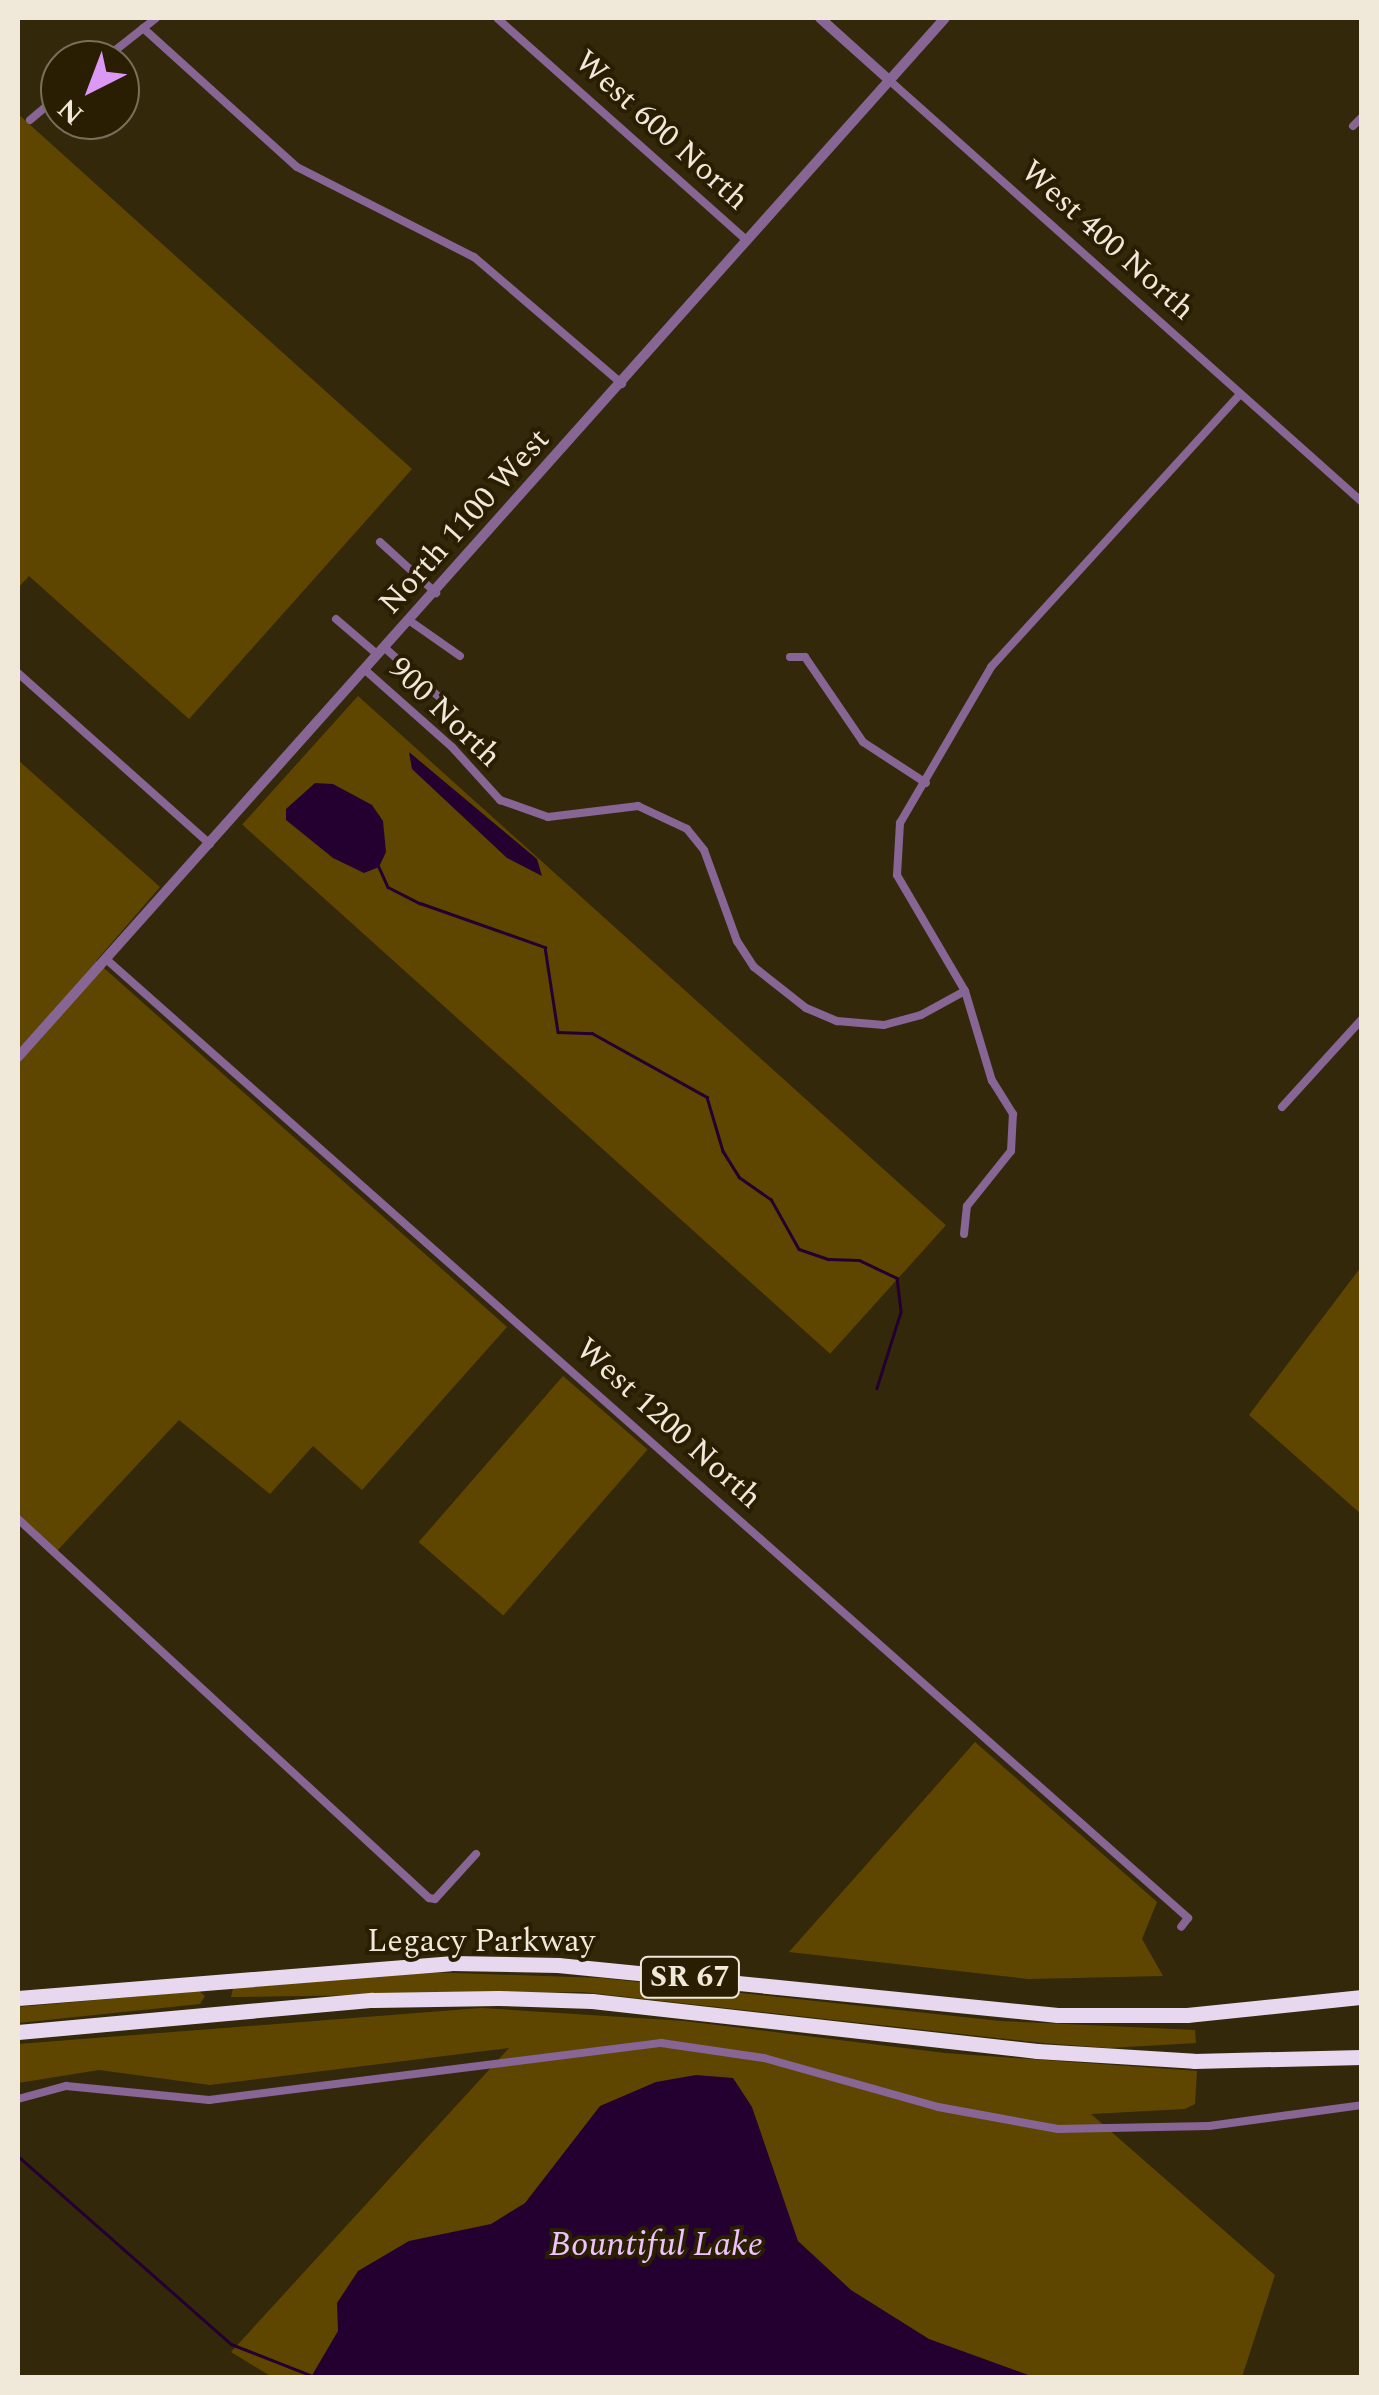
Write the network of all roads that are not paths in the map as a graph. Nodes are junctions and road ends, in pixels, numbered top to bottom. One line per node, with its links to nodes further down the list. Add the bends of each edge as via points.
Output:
1 (156, 18): 5 (street)
2 (497, 18): 12 (street, West 600 North)
3 (820, 18): 7 (street, West 400 North)
4 (945, 18): 7 (street, North 1100 West)
5 (143, 28): 6 (street); 13 (street, via 297,167 474,257)
6 (128, 40)
7 (890, 80): 12 (street, North 1100 West); 14 (street, West 400 North)
8 (40, 112): 10 (street)
9 (1362, 117): 11 (street)
10 (30, 120)
11 (1353, 126)
12 (747, 241): 13 (street, North 1100 West)
13 (622, 384): 17 (street, North 1100 West)
14 (1240, 394): 15 (street, West 400 North); 26 (street, via 991,667)
15 (1362, 502)
16 (380, 542): 17 (street)
17 (436, 593): 19 (street, North 1100 West)
18 (336, 619): 20 (street)
19 (410, 621): 20 (street, North 1100 West); 21 (street)
20 (381, 652): 23 (street, North 1100 West); 25 (street)
21 (460, 656)
22 (790, 656): 26 (street, via 805,658 862,742)
23 (364, 669): 27 (street, North 1100 West); 29 (street, 900 North, via 500,800 548,817 638,806 687,829 704,850 737,941 754,967 806,1008 838,1021 884,1024 921,1016)
24 (18, 672): 27 (street)
25 (438, 696)
26 (926, 783): 29 (street, via 900,823 898,876)
27 (210, 844): 28 (street, North 1100 West)
28 (106, 959): 31 (street, North 1100 West); 36 (street, West 1200 North, via 1188,1918)
29 (965, 991): 33 (street, via 992,1081 1013,1114 1011,1151 967,1206)
30 (1362, 1020): 32 (street)
31 (18, 1057)
32 (1282, 1108)
33 (964, 1234)
34 (18, 1520): 35 (street, via 429,1898)
35 (476, 1854)
36 (1182, 1927)
37 (1362, 1997): 38 (highway, Legacy Parkway / SR 67, via 1187,2015 1058,2015 558,1965 451,1964)
38 (18, 1998)
39 (18, 2032): 40 (highway, Legacy Parkway / SR 67, via 373,2000 498,1998 592,2001 1037,2051 1194,2061)
40 (1362, 2057)
41 (18, 2099): 42 (street, via 66,2086 209,2100 661,2043 764,2058 938,2107 1058,2129 1209,2126)
42 (1362, 2105)

